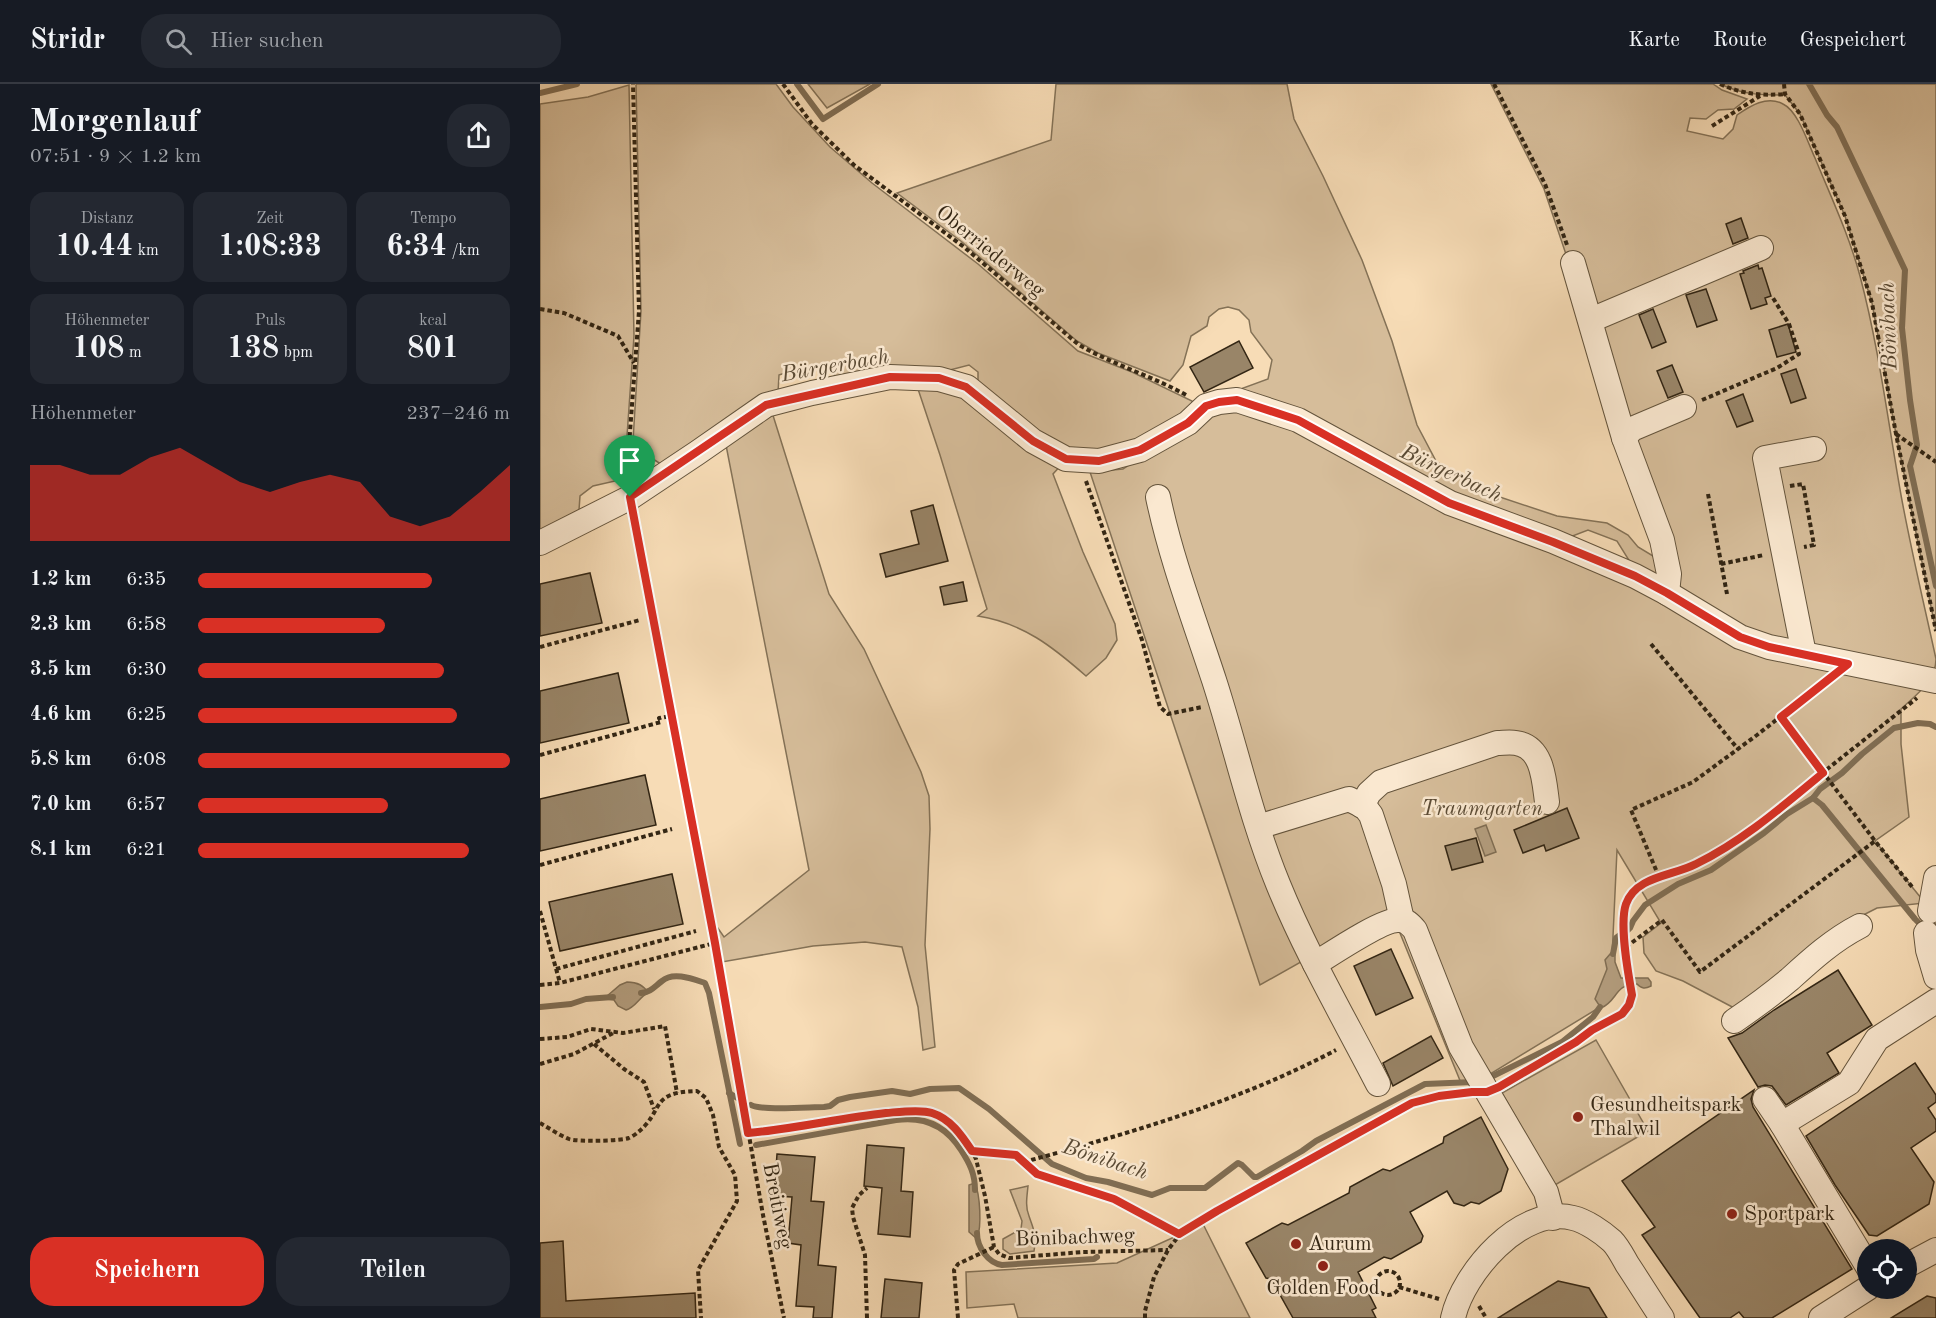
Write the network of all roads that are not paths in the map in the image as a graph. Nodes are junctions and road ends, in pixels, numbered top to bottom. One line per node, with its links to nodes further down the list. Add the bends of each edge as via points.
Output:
1 (1761, 248): 3 (street)
2 (1573, 262): 3 (street)
3 (1591, 320): 5 (street)
4 (1684, 407): 5 (street, via 1632,429)
5 (1624, 438): 9 (street, via 1662,540 1669,574)
6 (1814, 449): 10 (street, via 1765,458)
7 (1158, 497): 14 (street, via 1165,531)
8 (540, 543): 9 (street, via 630,497 766,405 890,377 939,378 966,387 1033,441 1066,459 1099,461 1140,450 1188,423 1206,406 1237,400 1298,420 1449,503 1553,542)
9 (1667, 593): 10 (street, via 1740,637)
10 (1804, 654): 11 (street)
11 (1930, 687)
12 (1547, 802): 13 (street, via 1544,777 1530,748 1497,743 1381,782)
13 (1362, 806): 14 (street, via 1349,799); 16 (street, via 1371,815)
14 (1258, 827): 18 (street, via 1277,884)
15 (1936, 878): 19 (street, via 1928,922 1928,950)
16 (1402, 920): 18 (street, via 1386,923); 25 (street, via 1415,930 1461,1047 1545,1192)
17 (1860, 926): 21 (street, via 1825,948)
18 (1315, 964): 22 (street)
19 (1936, 977)
20 (1936, 1001): 24 (street, via 1877,1039 1849,1083)
21 (1734, 1021)
22 (1378, 1084)
23 (1765, 1099): 24 (street)
24 (1782, 1124): 26 (street)
25 (1553, 1218): 30 (street, via 1522,1227 1487,1255 1469,1278 1455,1308); 31 (street, via 1572,1218 1614,1242)
26 (1857, 1249)
27 (1936, 1250): 28 (street)
28 (1917, 1260)
29 (1857, 1295): 32 (street)
30 (1448, 1309)
31 (1662, 1318)
32 (1821, 1318)

